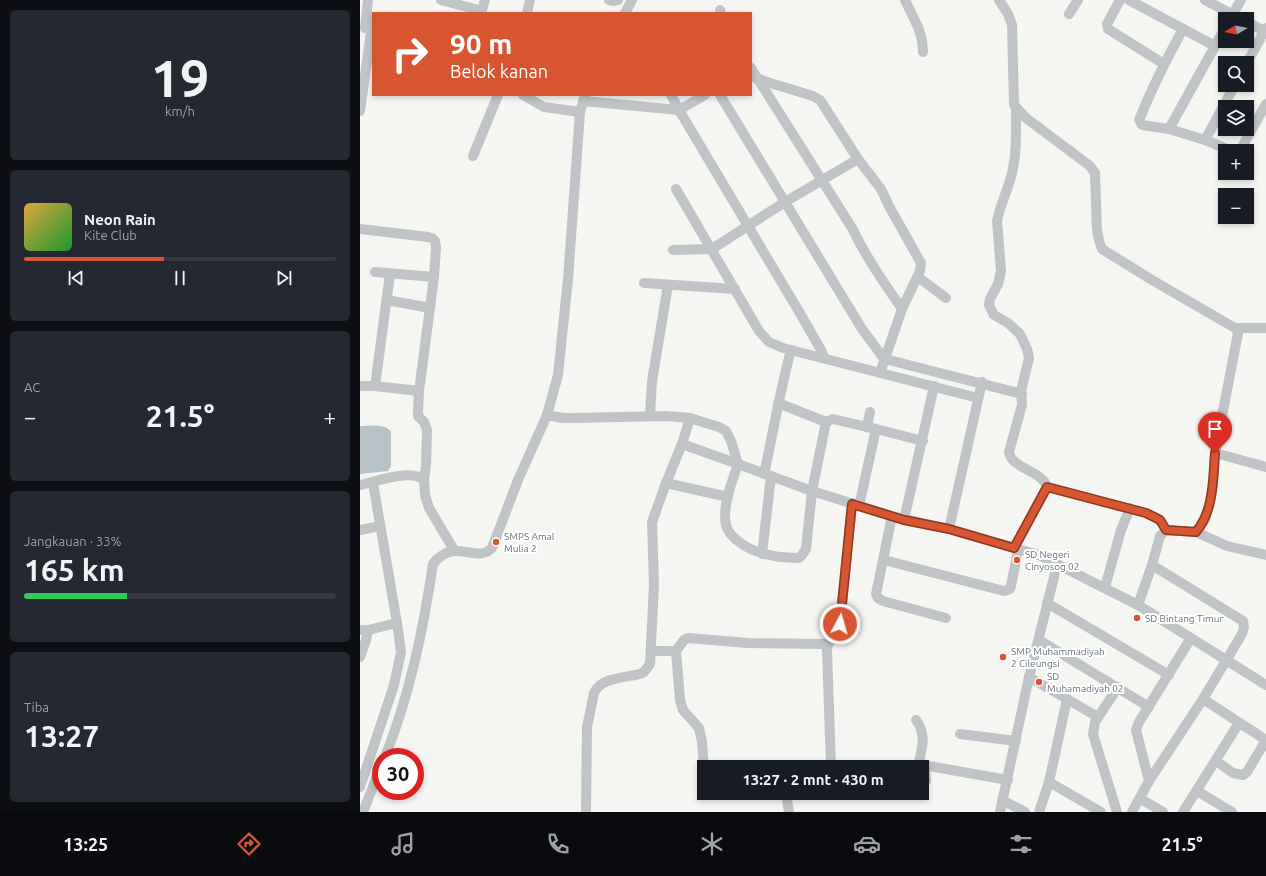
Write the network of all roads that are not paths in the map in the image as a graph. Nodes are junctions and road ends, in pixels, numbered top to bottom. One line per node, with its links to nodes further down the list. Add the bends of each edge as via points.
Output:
1 (368, 0): 22 (street)
2 (375, 0): 22 (street)
3 (441, 0): 16 (street)
4 (485, 0): 16 (street)
5 (530, 0): 17 (street)
6 (609, 0): 7 (street)
7 (618, 0)
8 (632, 0): 18 (street)
9 (904, 0): 28 (street, via 918,27)
10 (999, 0): 41 (street, via 1012,25 1013,104)
11 (1078, 0): 21 (street)
12 (1120, 0): 30 (street, via 1107,24 1108,29)
13 (1129, 0): 24 (street)
14 (1205, 0): 19 (street)
15 (1241, 0): 20 (street)
16 (481, 12)
17 (528, 12)
18 (626, 12)
19 (1224, 12)
20 (1236, 12)
21 (1070, 14)
22 (370, 18): 32 (street); 43 (street)
23 (1254, 25): 25 (street)
24 (1183, 29): 27 (street); 30 (street)
25 (1265, 30): 29 (street)
26 (1218, 41): 27 (street)
27 (1215, 46): 45 (street)
28 (923, 52)
29 (1251, 56)
30 (1164, 64): 45 (street, via 1139,120 1142,125)
31 (753, 73): 50 (street, via 767,82 820,100); 51 (street)
32 (360, 78)
33 (1231, 92): 46 (street)
34 (498, 96): 49 (street)
35 (525, 96): 44 (street, via 544,107)
36 (671, 96): 42 (street)
37 (703, 96): 42 (street)
38 (721, 96): 53 (street)
39 (584, 98): 42 (street); 44 (street)
40 (1266, 104): 47 (street)
41 (1016, 108): 69 (street, via 1093,169 1096,231 1104,250); 80 (street, via 1015,160 997,221 1001,271 989,303 994,315 1017,332 1027,349 1029,358)
42 (678, 110): 54 (street)
43 (360, 111)
44 (580, 112): 84 (street, via 568,287 558,375)
45 (1169, 129): 46 (street)
46 (1206, 140): 48 (street)
47 (1244, 144)
48 (1218, 145)
49 (473, 156)
50 (858, 159): 51 (street); 61 (street, via 881,189 921,263)
51 (822, 180): 53 (street); 68 (street, via 886,287)
52 (676, 189): 56 (street)
53 (784, 202): 54 (street); 73 (street, via 868,339)
54 (748, 226): 56 (street); 72 (street)
55 (360, 229): 60 (street, via 432,238 436,248)
56 (712, 249): 57 (street); 64 (street)
57 (673, 250)
58 (375, 272): 59 (street)
59 (390, 274): 60 (street); 66 (street)
60 (434, 277): 67 (street)
61 (918, 277): 65 (street); 68 (street)
62 (644, 283): 63 (street)
63 (668, 285): 64 (street); 85 (street, via 652,381)
64 (735, 289): 71 (street, via 764,338)
65 (946, 298)
66 (387, 300): 67 (street); 77 (street)
67 (430, 308): 79 (street)
68 (902, 309): 73 (street)
69 (1235, 328): 70 (street); 91 (street, via 1239,335)
70 (1266, 328)
71 (791, 350): 72 (street); 82 (street)
72 (824, 358): 74 (street)
73 (885, 359): 74 (street); 75 (street)
74 (880, 373): 78 (street)
75 (982, 382): 80 (street); 81 (street)
76 (361, 386): 77 (street)
77 (375, 386): 79 (street)
78 (934, 386): 81 (street); 89 (street)
79 (419, 391): 95 (street, via 418,416 424,422 426,430)
80 (1022, 394): 99 (street, via 1022,405 1009,455 1021,466 1044,479)
81 (978, 398): 107 (street)
82 (778, 403): 87 (street); 94 (street)
83 (870, 412): 88 (street)
84 (547, 415): 85 (street, via 562,418); 112 (street, via 492,548 485,553)
85 (650, 416): 86 (street)
86 (690, 418): 90 (street); 92 (street, via 726,431)
87 (826, 422): 88 (street, via 833,419); 100 (street)
88 (871, 428): 89 (street); 102 (street)
89 (923, 441): 105 (street)
90 (682, 444): 92 (street); 97 (street)
91 (1215, 453): 93 (street); 110 (street, via 1208,512)
92 (738, 464): 94 (street); 101 (street)
93 (1266, 467)
94 (768, 475): 100 (street); 113 (street)
95 (424, 480): 96 (street, via 416,476 391,477); 112 (street, via 429,508)
96 (373, 483): 98 (street); 106 (street)
97 (666, 483): 101 (street); 128 (street, via 652,522 654,585)
98 (360, 485)
99 (1047, 487): 103 (street); 111 (street)
100 (812, 491): 102 (street); 113 (street, via 806,548 802,555 793,558)
101 (728, 497): 113 (street, via 726,524 729,532 749,548)
102 (856, 505): 104 (street); 126 (street, via 840,624 837,634)
103 (1130, 508): 109 (street, via 1156,517); 118 (street)
104 (892, 516): 105 (street); 115 (street)
105 (904, 520): 107 (street)
106 (380, 526): 108 (street); 122 (street)
107 (949, 529): 111 (street)
108 (360, 530)
109 (1166, 530): 110 (street); 117 (street, via 1160,536)
110 (1196, 532): 114 (street, via 1227,546)
111 (1016, 549): 115 (street, via 1010,589 1004,591); 116 (street, via 1039,555)
112 (454, 550): 144 (street, via 433,564 414,670)
113 (762, 554)
114 (1266, 555)
115 (884, 560): 121 (street, via 876,594 878,598)
116 (1057, 565): 118 (street); 119 (street)
117 (1152, 565): 120 (street); 130 (street, via 1242,620 1243,631)
118 (1105, 587): 120 (street)
119 (1047, 603): 125 (street); 131 (street)
120 (1138, 605): 124 (street)
121 (946, 618)
122 (397, 623): 123 (street); 153 (street, via 401,644 400,661)
123 (364, 630): 127 (street)
124 (1191, 638): 130 (street); 131 (street)
125 (1039, 640): 132 (street); 134 (street)
126 (828, 644): 129 (street, via 748,643 688,638); 146 (street)
127 (361, 650)
128 (651, 651): 129 (street); 160 (street, via 650,664 644,672 604,682 594,693 587,727)
129 (676, 651): 145 (street, via 680,700 683,710 699,728)
130 (1226, 660): 133 (street); 136 (street)
131 (1169, 675): 137 (street)
132 (1029, 677): 135 (street); 143 (street)
133 (1266, 685)
134 (1118, 687): 137 (street); 138 (street)
135 (1067, 699): 138 (street); 152 (street)
136 (1203, 699): 140 (street); 151 (street)
137 (1149, 707): 151 (street, via 1136,730)
138 (1098, 717): 166 (street, via 1093,726 1093,734)
139 (916, 720): 147 (street, via 923,736)
140 (1239, 723): 142 (street); 148 (street)
141 (960, 734): 143 (street)
142 (1266, 740): 148 (street, via 1243,775 1233,773)
143 (1016, 741): 150 (street)
144 (388, 748)
145 (703, 760)
146 (830, 760)
147 (921, 760)
148 (1216, 761): 155 (street)
149 (929, 766): 150 (street)
150 (1008, 780): 158 (street)
151 (1149, 781): 156 (street)
152 (1049, 782): 164 (street); 165 (street)
153 (360, 787)
154 (372, 789): 159 (street)
155 (1197, 791): 169 (street); 170 (street)
156 (1141, 799): 167 (street); 168 (street)
157 (787, 800): 161 (street)
158 (1002, 800): 162 (street); 163 (street)
159 (363, 812)
160 (586, 812)
161 (789, 812)
162 (1000, 812)
163 (1025, 812)
164 (1039, 812)
165 (1101, 812)
166 (1117, 812)
167 (1132, 812)
168 (1163, 812)
169 (1183, 812)
170 (1232, 812)

